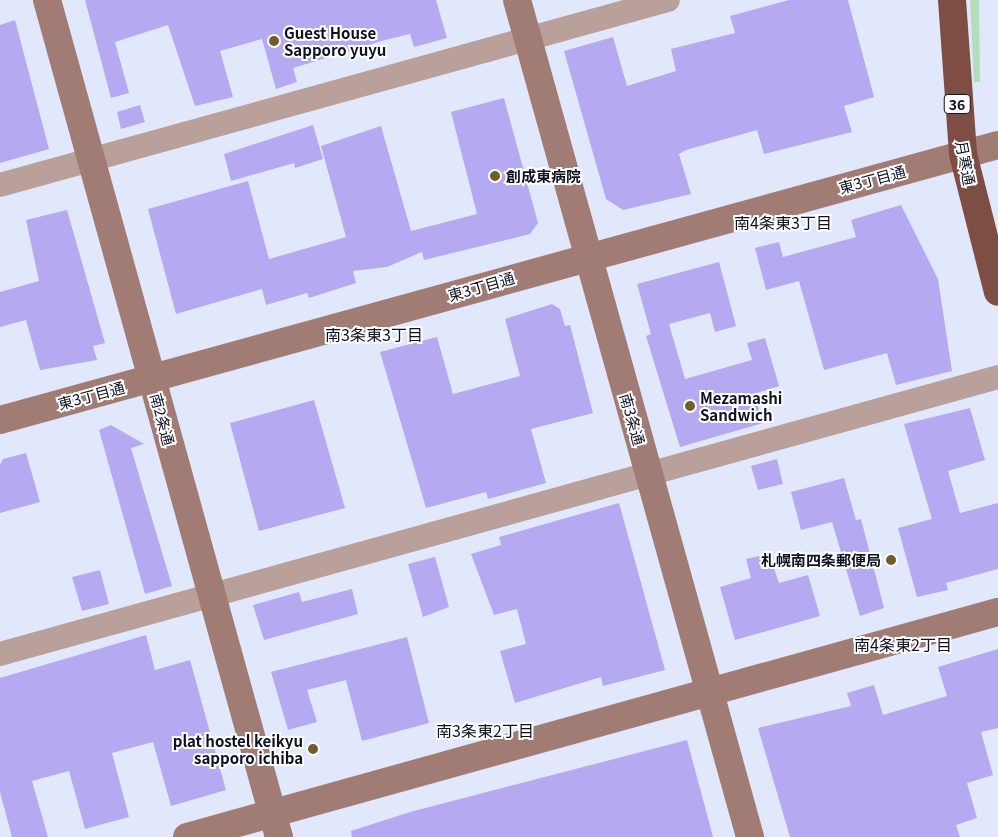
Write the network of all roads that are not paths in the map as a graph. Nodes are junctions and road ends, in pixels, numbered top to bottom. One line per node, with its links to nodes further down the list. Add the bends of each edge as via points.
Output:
1 (47, 0): 8 (street, 南2条通)
2 (517, 0): 5 (street, 南3条通)
3 (668, 0): 5 (street)
4 (952, 0): 7 (highway, 月寒通 / 36)
5 (528, 39): 8 (street); 10 (street, 南3条通)
6 (998, 145): 7 (street, 東3丁目通)
7 (963, 154): 10 (street, 東3丁目通); 11 (highway, 月寒通 / 36)
8 (91, 159): 9 (street); 13 (street, 南2条通)
9 (0, 185)
10 (588, 257): 13 (street, 東3丁目通); 15 (street, 南3条通)
11 (998, 292)
12 (998, 377): 15 (street)
13 (152, 379): 14 (street, 東3丁目通); 16 (street, 南2条通)
14 (0, 420)
15 (648, 473): 16 (street); 19 (street, 南3条通)
16 (211, 595): 18 (street); 20 (street, 南2条通)
17 (998, 612): 19 (street)
18 (0, 654)
19 (710, 693): 20 (street); 22 (street, 南3条通)
20 (276, 825): 21 (street)
21 (187, 837)
22 (750, 837)

